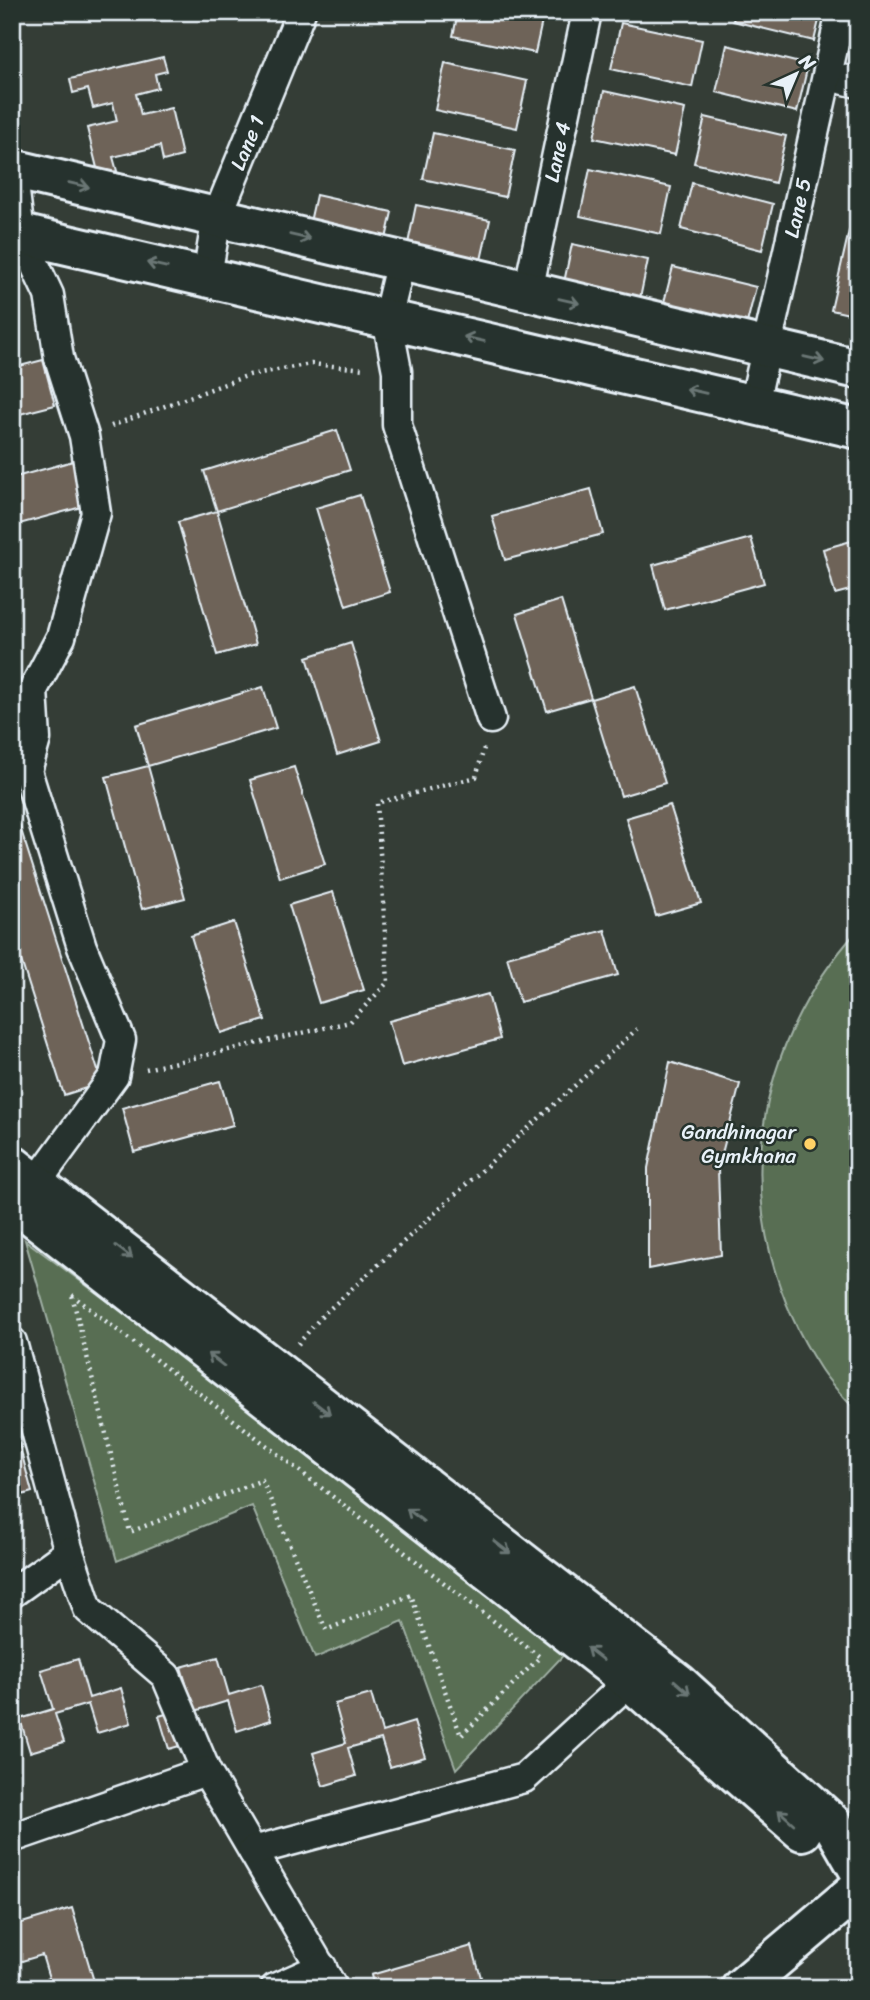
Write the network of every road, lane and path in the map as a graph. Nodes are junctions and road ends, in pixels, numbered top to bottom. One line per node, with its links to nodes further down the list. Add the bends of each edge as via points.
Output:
1 (301, 12): 7 (street, Lane 1)
2 (587, 12): 11 (street, Lane 4)
3 (841, 12): 4 (street, Lane 5)
4 (828, 76): 5 (street); 13 (street, Lane 5)
5 (858, 83)
6 (12, 169): 7 (street, one-way to 7); 8 (street)
7 (217, 218): 9 (street, one-way to 9); 10 (street, Lane 1)
8 (16, 232): 10 (street, one-way to 8); 18 (street, via 50,295 59,358)
9 (401, 261): 11 (street); 12 (street)
10 (207, 276): 12 (street)
11 (528, 291): 13 (street, one-way to 13)
12 (387, 319): 15 (street); 16 (street, one-way to 12)
13 (765, 347): 14 (street, one-way to 14); 16 (street, Lane 5)
14 (858, 369)
15 (397, 371): 18 (path, via 311,364 249,375); 19 (street, via 397,425)
16 (754, 404): 17 (street)
17 (858, 429)
18 (84, 436): 21 (street, via 96,513 61,637 33,690 36,739 27,771 82,947 121,1040)
19 (491, 719): 21 (path, via 476,777 377,803 388,982 350,1022)
20 (637, 1029): 25 (path, via 322,1316)
21 (114, 1076): 22 (street)
22 (20, 1183): 25 (street)
23 (72, 1295): 23 (path, via 130,1532 262,1480 326,1630 411,1595 461,1736 540,1657)
24 (12, 1342): 26 (street)
25 (267, 1383): 28 (street)
26 (69, 1552): 27 (street); 29 (street, via 88,1609 166,1676)
27 (12, 1593)
28 (640, 1671): 31 (street, via 524,1777); 32 (street, one-way to 32, via 832,1823); 33 (street, one-way to 28)
29 (206, 1771): 30 (street); 31 (street)
30 (12, 1838)
31 (253, 1851): 35 (street)
32 (858, 1868)
33 (858, 1876)
34 (858, 1889): 37 (street)
35 (328, 1977): 36 (street)
36 (275, 1988)
37 (741, 1988)

